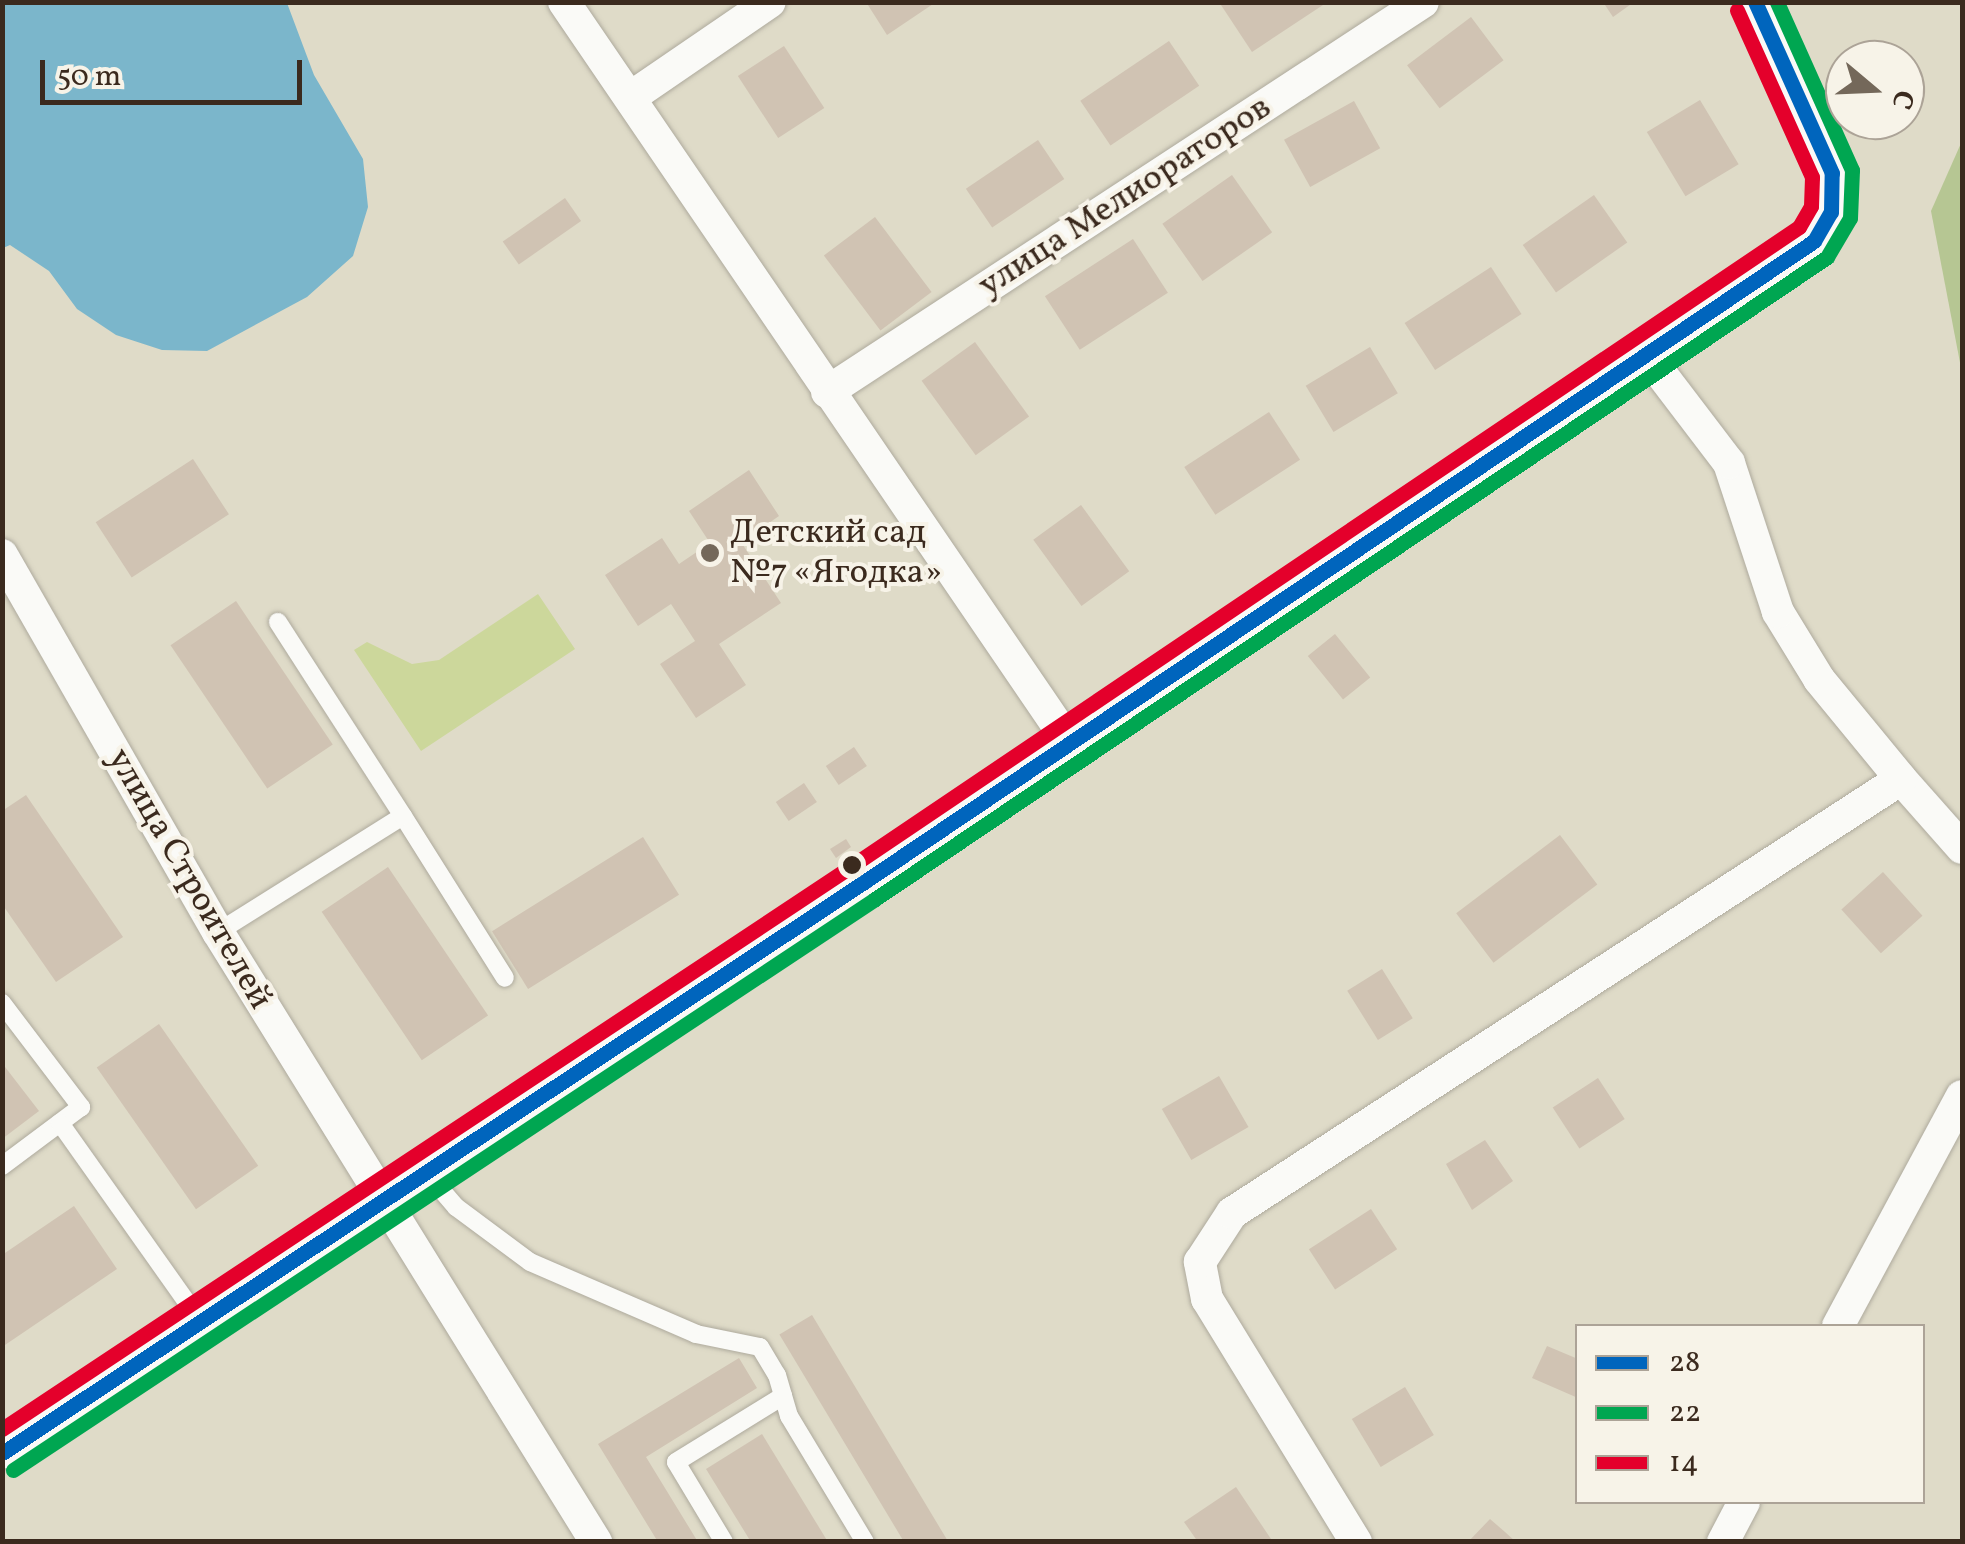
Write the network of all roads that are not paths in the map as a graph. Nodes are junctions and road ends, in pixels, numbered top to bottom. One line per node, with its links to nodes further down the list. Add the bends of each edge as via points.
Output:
1 (564, 2): 5 (street)
2 (770, 2): 5 (street)
3 (1423, 2): 7 (street, улица Мелиораторов)
4 (1755, 2): 6 (street, via 1832,174 1831,212 1814,242)
5 (631, 97): 7 (street)
6 (1646, 354): 10 (street); 11 (street, via 1730,463 1778,612 1819,679)
7 (827, 392): 10 (street)
8 (2, 556): 14 (street, улица Строителей)
9 (278, 622): 12 (lane)
10 (1070, 744): 20 (street)
11 (1901, 780): 13 (street); 30 (street, via 1232,1213 1200,1262 1207,1299)
12 (403, 816): 14 (lane); 15 (lane)
13 (1962, 848)
14 (218, 932): 21 (street, улица Строителей)
15 (505, 978)
16 (2, 1004): 18 (lane, via 81,1107)
17 (1962, 1096): 23 (street)
18 (60, 1122): 19 (lane); 22 (lane)
19 (2, 1166)
20 (425, 1170): 21 (street); 24 (lane, via 456,1207 530,1262 696,1334 760,1346)
21 (381, 1200): 22 (street); 27 (street, улица Строителей)
22 (200, 1321): 25 (street)
23 (1839, 1324)
24 (783, 1396): 28 (lane, via 676,1462); 29 (lane)
25 (2, 1453)
26 (1743, 1504): 31 (street)
27 (596, 1542)
28 (724, 1542)
29 (865, 1542)
30 (1356, 1542)
31 (1722, 1542)

